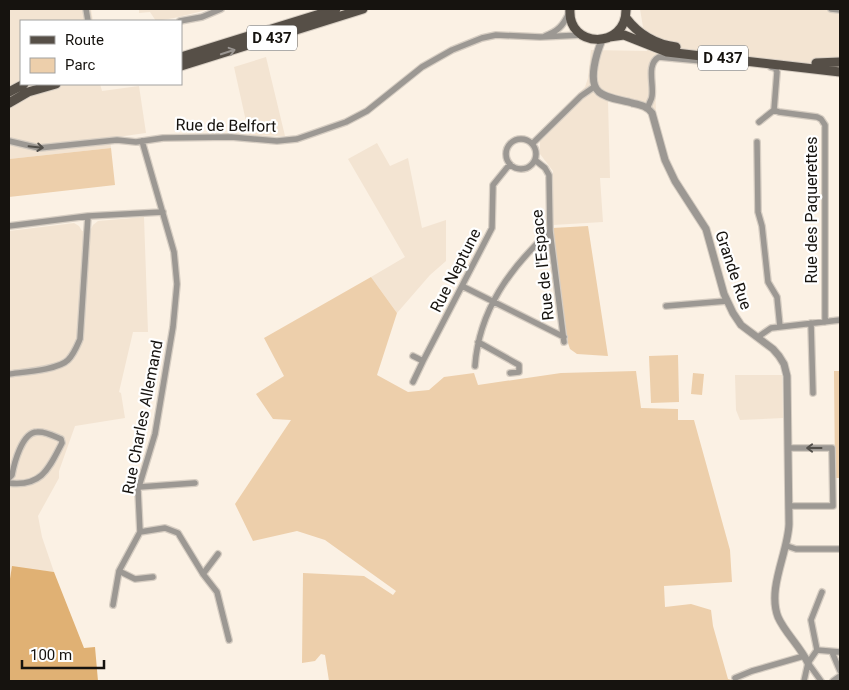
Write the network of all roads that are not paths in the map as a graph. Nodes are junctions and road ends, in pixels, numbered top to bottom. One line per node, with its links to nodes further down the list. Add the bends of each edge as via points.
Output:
1 (221, 9): 8 (street)
2 (336, 9): 12 (main road, D 437)
3 (363, 9): 16 (main road, D 437, one-way to 3)
4 (831, 9): 5 (street)
5 (840, 10)
6 (570, 11): 9 (main road, via 573,25); 10 (street, via 557,31)
7 (626, 13): 11 (main road, via 617,33); 15 (main road, D 437, via 636,30 668,46)
8 (182, 21)
9 (585, 36): 10 (street, Rue de Belfort); 11 (main road); 13 (street, via 593,45)
10 (540, 37): 28 (street, Rue de Belfort, via 496,35 452,50 422,66 367,111 297,139 152,138)
11 (606, 39): 13 (street); 18 (main road, D 437, via 624,35 667,52)
12 (182, 56)
13 (596, 56): 21 (street)
14 (840, 62): 15 (main road)
15 (816, 63): 17 (main road, D 437)
16 (182, 66)
17 (840, 66)
18 (840, 72)
19 (22, 85): 22 (main road)
20 (52, 85): 23 (main road, via 28,92)
21 (594, 87): 24 (street, via 607,97); 30 (street)
22 (9, 92)
23 (9, 103)
24 (648, 107): 25 (street, via 652,96 652,65 658,57 664,57 775,68); 39 (street, Grande Rue, via 670,171 706,229)
25 (774, 110): 26 (street); 42 (street, Rue des Paquerettes, via 817,117 825,125)
26 (759, 122)
27 (9, 141): 28 (street, Rue de Belfort, one-way to 28, via 39,148 118,140)
28 (142, 141): 33 (street, Rue Charles Allemand)
29 (757, 142): 44 (street, via 758,212 768,282 777,297)
30 (532, 144): 31 (street, via 536,150); 32 (street, via 523,139 513,141 506,154)
31 (535, 160): 32 (street, via 530,167 521,169); 36 (street, Rue de l'Espace, via 549,176)
32 (510, 164): 37 (street, Rue Neptune, via 493,184 492,228)
33 (163, 212): 34 (street); 58 (street, Rue Charles Allemand, via 174,252 177,284 155,434)
34 (88, 216): 35 (street); 51 (street, via 80,339 75,351 66,362 55,366)
35 (9, 226)
36 (550, 231): 38 (street, via 522,259); 38 (street, Rue de l'Espace, via 564,339)
37 (462, 286): 38 (street); 48 (street, Rue Neptune)
38 (492, 301): 46 (street)
39 (727, 301): 40 (street); 45 (street, Grande Rue, via 741,325)
40 (666, 306)
41 (840, 320): 42 (street)
42 (825, 322): 43 (street)
43 (811, 324): 44 (street); 53 (street)
44 (780, 327): 45 (street, via 765,331)
45 (758, 337): 54 (street, Grande Rue, via 784,364)
46 (478, 342): 49 (street); 50 (street, via 519,365 519,372)
47 (413, 356): 48 (street)
48 (423, 361): 52 (street, Rue Neptune)
49 (476, 366)
50 (510, 373)
51 (9, 374)
52 (413, 382)
53 (813, 393)
54 (788, 448): 59 (street, Grande Rue); 59 (street, one-way to 54, via 833,506 832,448)
55 (9, 478): 56 (street, via 20,448 32,433 60,439 62,443 43,476 36,480)
56 (9, 483)
57 (195, 483): 58 (street)
58 (139, 486): 60 (street, Rue Charles Allemand)
59 (789, 506): 61 (street, Grande Rue)
60 (140, 532): 64 (street, Rue Charles Allemand); 65 (street, via 165,528 178,533)
61 (787, 546): 62 (street); 73 (street, Grande Rue, via 779,568 776,608 780,620)
62 (840, 549)
63 (218, 554): 65 (street)
64 (119, 571): 66 (street, via 135,579); 68 (street, Rue Charles Allemand)
65 (203, 574): 69 (street, via 218,592)
66 (153, 578)
67 (822, 592): 70 (street, via 811,620)
68 (113, 605)
69 (229, 640)
70 (817, 650): 71 (street); 73 (street)
71 (832, 652): 72 (street); 74 (street)
72 (840, 652)
73 (806, 660): 76 (street, via 752,671); 77 (street); 78 (street)
74 (840, 671)
75 (840, 676): 79 (street)
76 (736, 678)
77 (804, 681)
78 (821, 681)
79 (833, 681)

